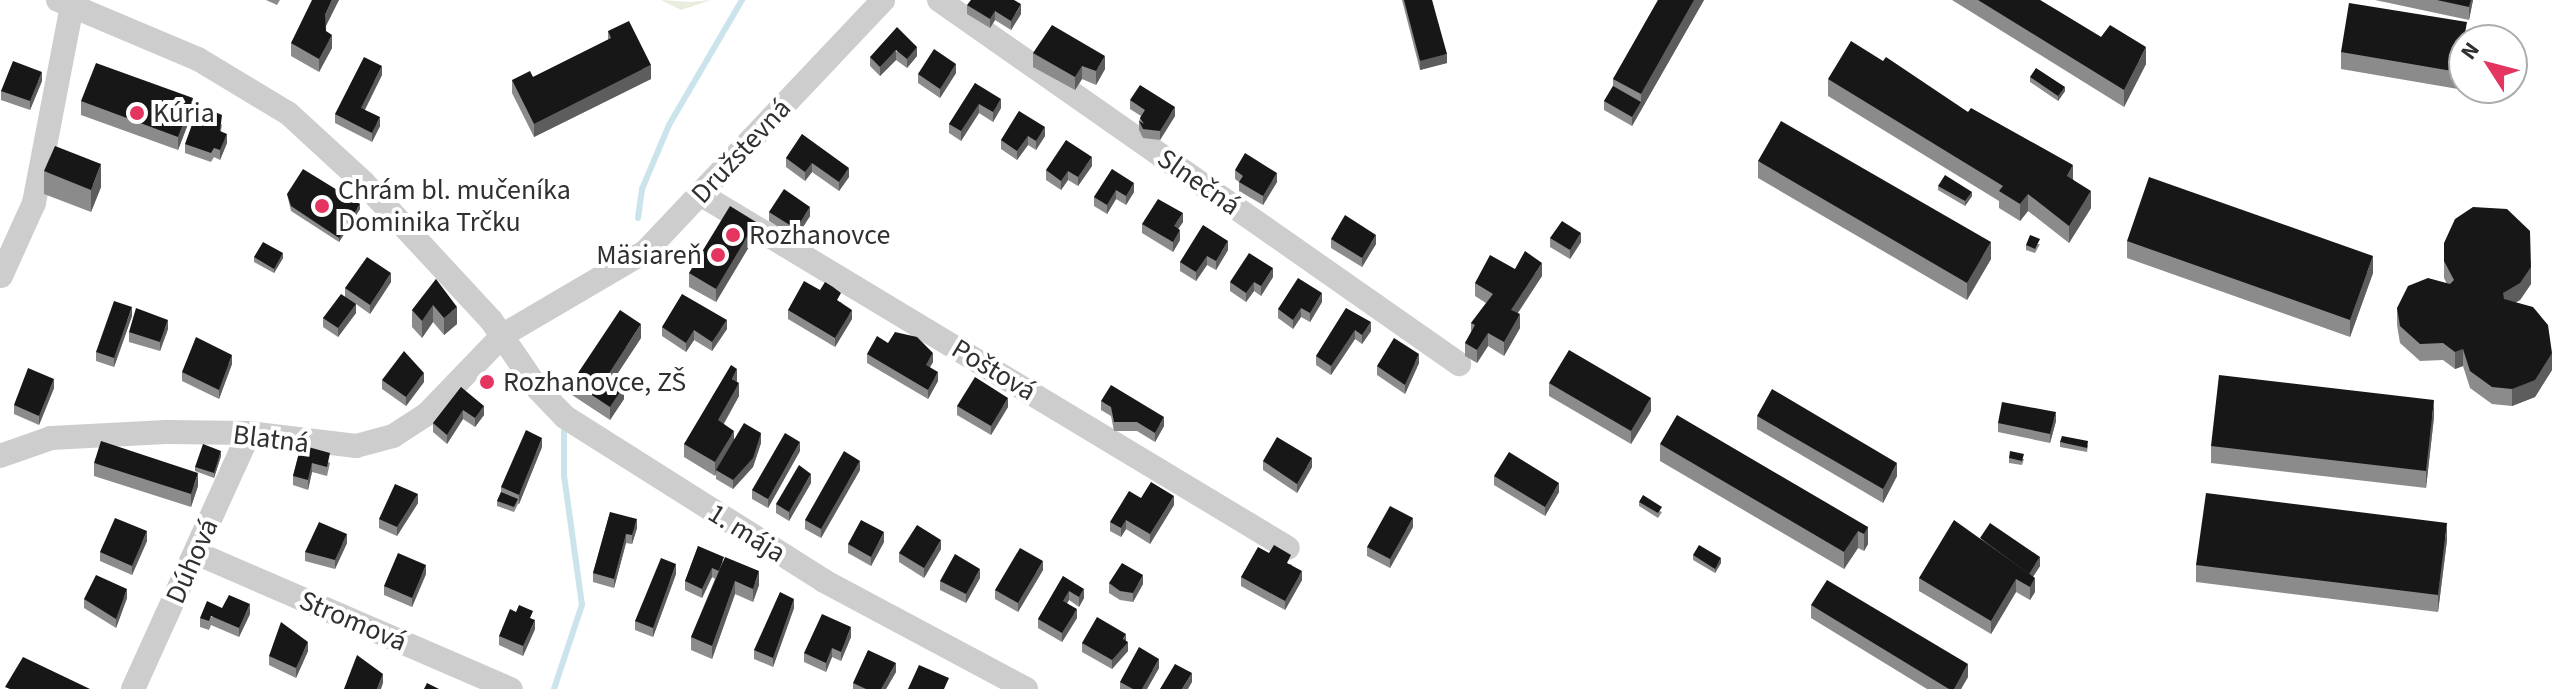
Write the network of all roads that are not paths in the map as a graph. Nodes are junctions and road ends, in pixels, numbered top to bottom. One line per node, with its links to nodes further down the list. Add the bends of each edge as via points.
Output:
1 (883, 0): 4 (street, Družstevná)
2 (939, 0): 7 (street, Slnečná)
3 (65, 3): 5 (street, via 34,203); 6 (street, 1. mája, via 198,59 289,114 363,182)
4 (700, 194): 6 (street, Družstevná, via 646,251); 10 (street, Poštová)
5 (1, 276)
6 (503, 335): 8 (street, Blatná, via 427,414 393,436 356,446); 14 (street, 1. mája, via 538,389 598,440 824,581)
7 (1459, 364)
8 (249, 433): 9 (street, Blatná, via 51,438); 11 (street, Dúhová)
9 (0, 456)
10 (1288, 548)
11 (196, 553): 12 (street, Dúhová); 13 (street, Stromová)
12 (133, 689)
13 (511, 689)
14 (1026, 689)

